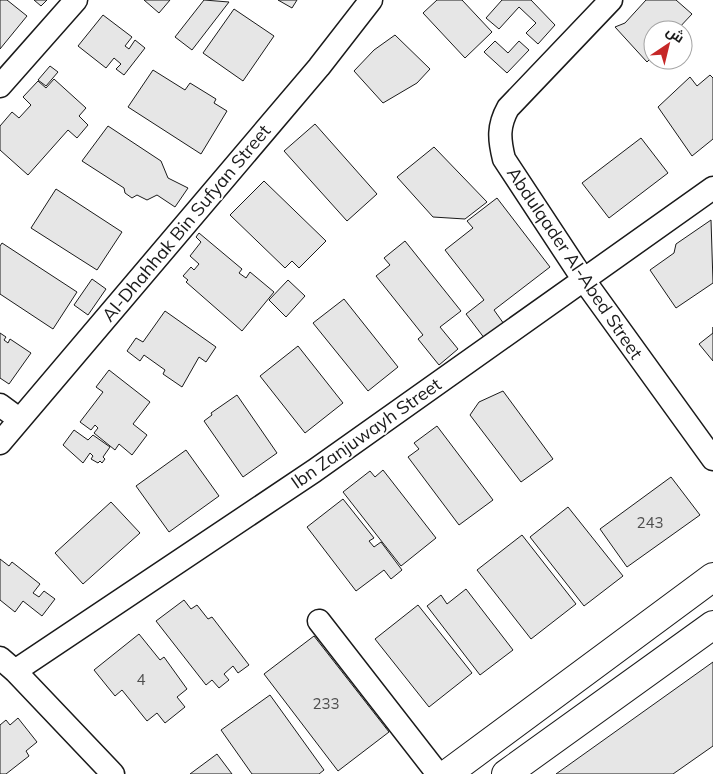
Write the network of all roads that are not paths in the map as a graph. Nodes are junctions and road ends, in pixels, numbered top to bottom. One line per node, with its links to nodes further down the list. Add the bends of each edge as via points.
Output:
1 (76, 0): 4 (street)
2 (370, 0): 8 (street, Al-Dhahhak Bin Sufyan Street, via 319,67)
3 (611, 0): 6 (street, Abdulqader Al-Abed Street, via 508,108 500,130 504,159)
4 (0, 86)
5 (713, 188): 6 (street, Ibn Zanjuwayh Street)
6 (583, 279): 10 (street, Abdulqader Al-Abed Street); 14 (street, Ibn Zanjuwayh Street, via 314,471)
7 (0, 405): 8 (street)
8 (19, 419): 9 (street, Al-Dhahhak Bin Sufyan Street)
9 (0, 444)
10 (713, 458)
11 (713, 576): 17 (main road)
12 (319, 621): 16 (street)
13 (713, 625): 18 (main road)
14 (8, 665): 15 (street)
15 (113, 774)
16 (438, 774)
17 (447, 774)
18 (506, 774)

